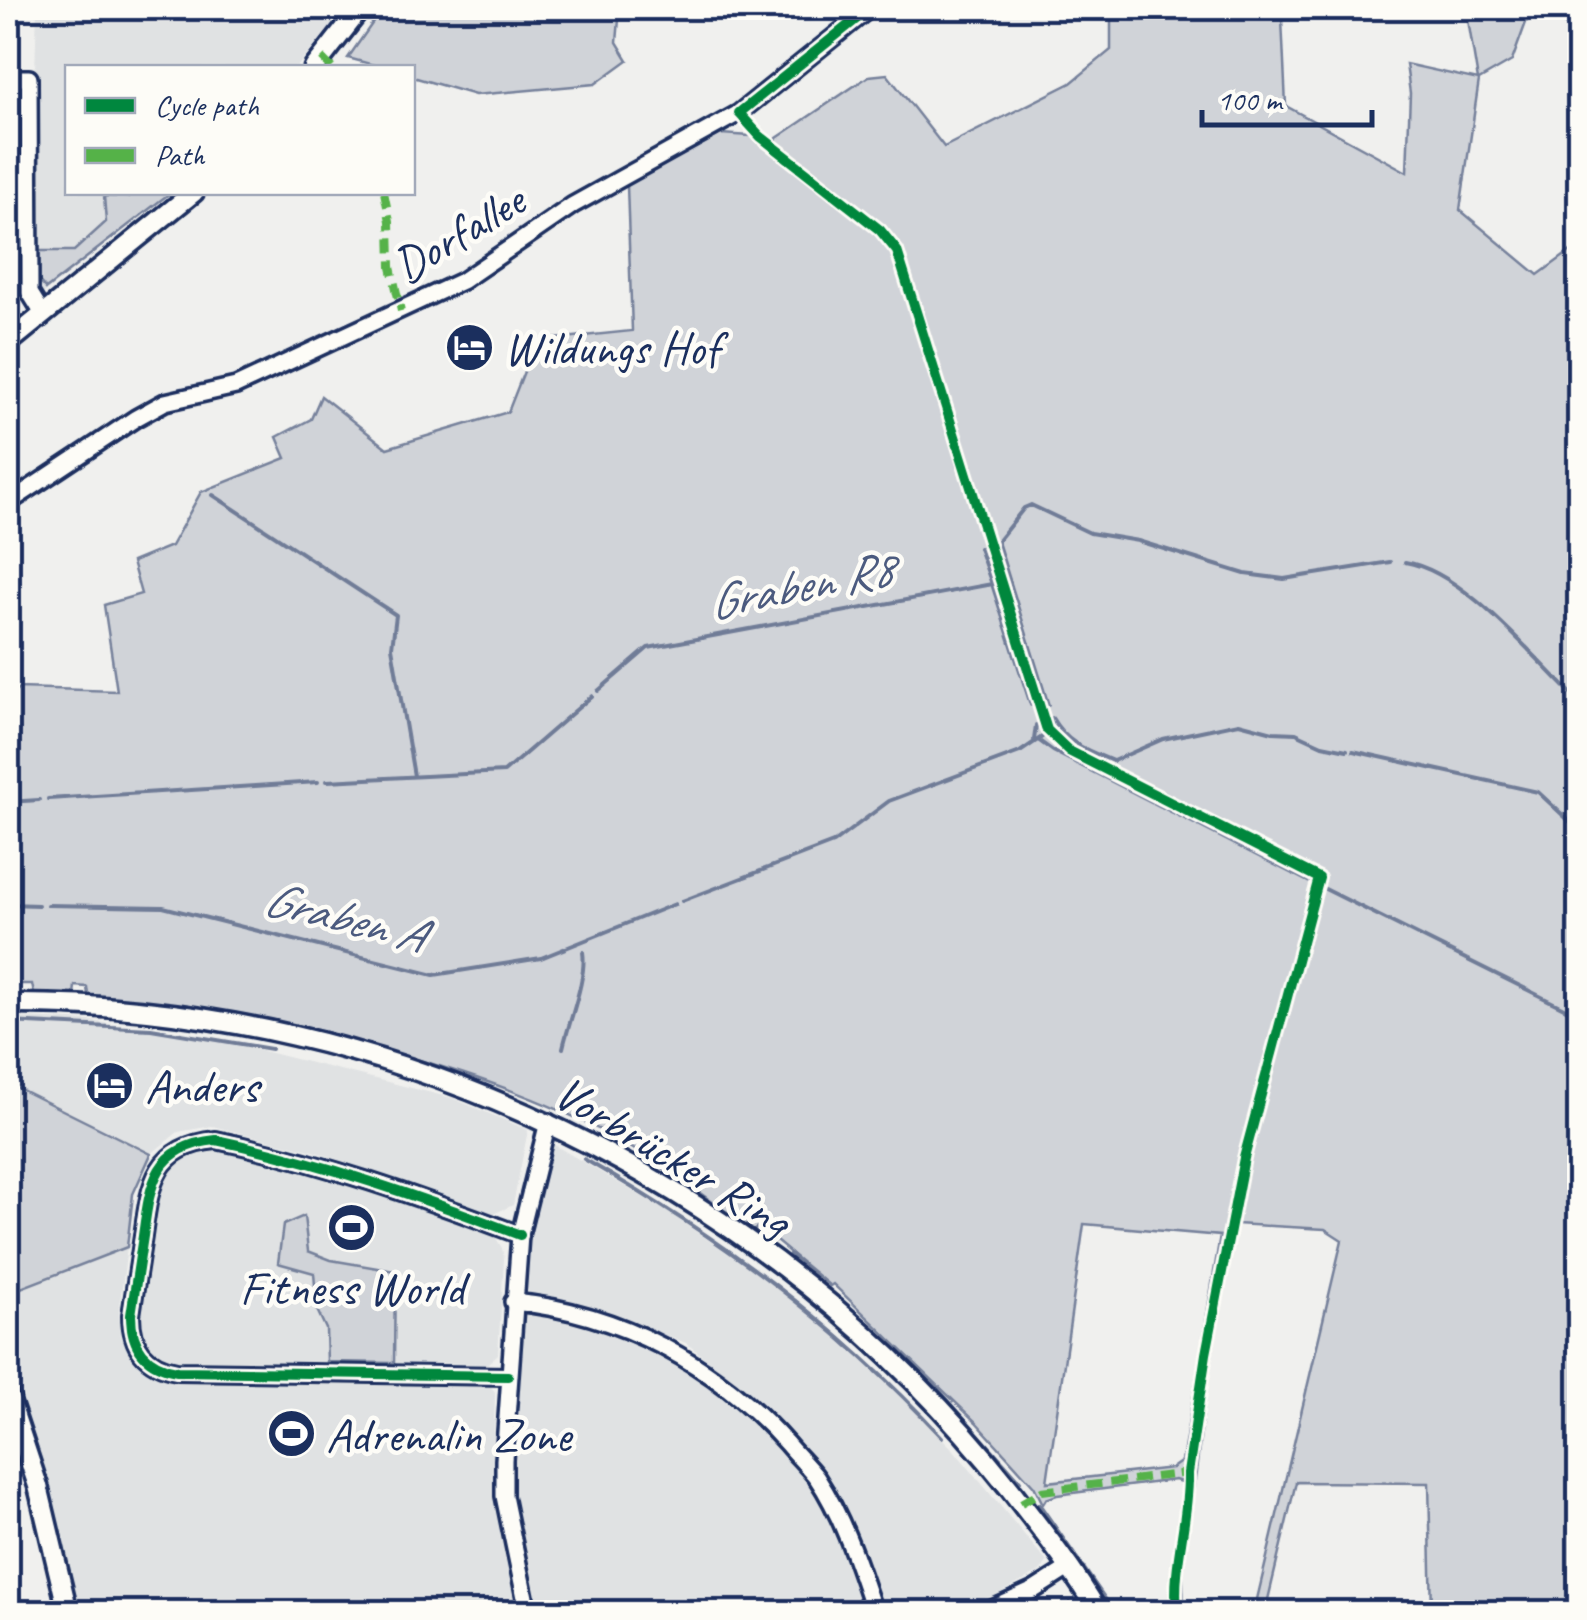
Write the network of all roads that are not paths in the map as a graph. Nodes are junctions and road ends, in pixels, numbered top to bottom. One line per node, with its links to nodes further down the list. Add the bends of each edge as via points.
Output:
1 (361, 8): 3 (main road)
2 (870, 8): 8 (street, Dorfallee, via 740,113 573,205 462,280 236,386 165,402)
3 (316, 65)
4 (8, 78): 6 (street, via 29,78 30,293)
5 (190, 195): 6 (main road)
6 (43, 314): 7 (main road)
7 (8, 343)
8 (8, 503)
9 (8, 1004): 10 (main road, Vorbrücker Ring, via 140,1011 289,1036 390,1062)
10 (548, 1122): 11 (street); 15 (main road, Vorbrücker Ring, via 702,1208 838,1311 974,1444)
11 (520, 1236): 12 (street); 13 (street, via 305,1160 202,1142 165,1160 150,1186 131,1315 143,1355 178,1371)
12 (514, 1302): 13 (street); 18 (street, via 591,1319 679,1353 758,1412 816,1477 857,1558)
13 (508, 1376): 17 (street, via 504,1496)
14 (8, 1395): 16 (main road)
15 (1070, 1567): 19 (street); 20 (main road, Vorbrücker Ring)
16 (68, 1612)
17 (528, 1612)
18 (874, 1612)
19 (986, 1612)
20 (1098, 1612)

